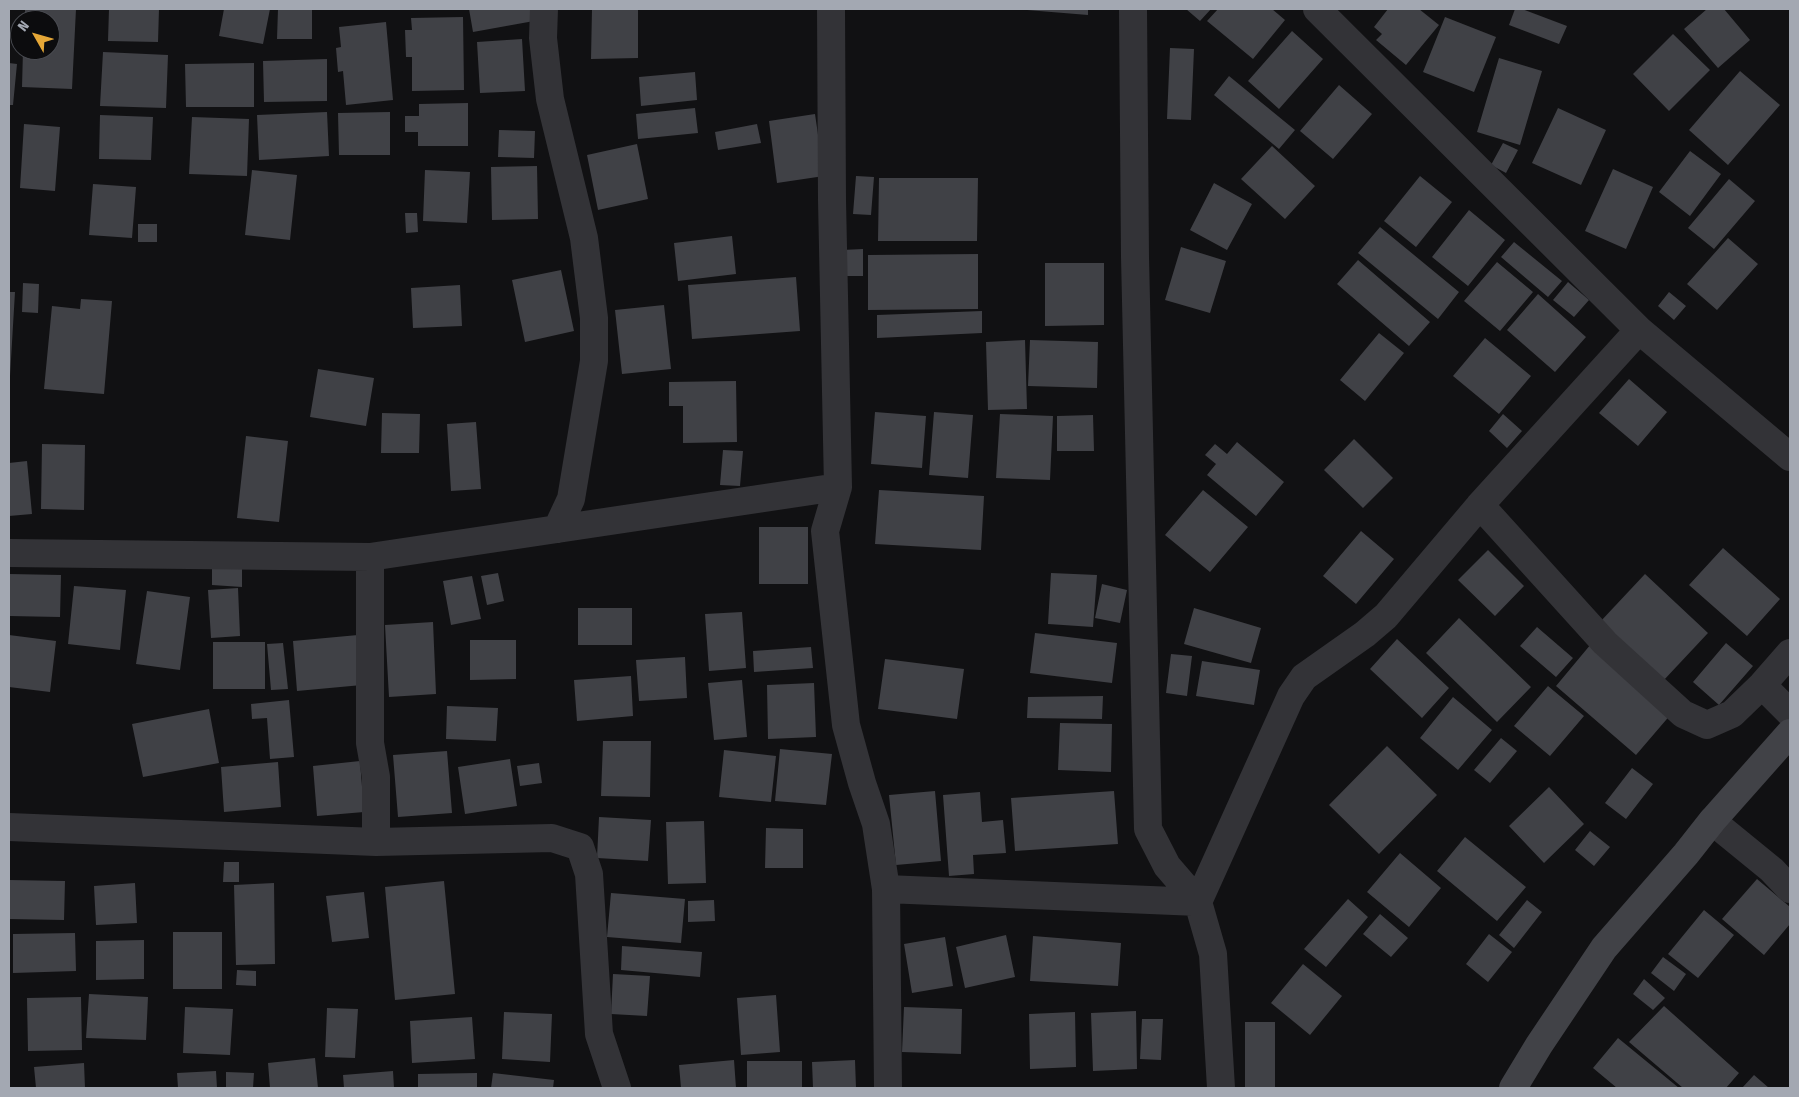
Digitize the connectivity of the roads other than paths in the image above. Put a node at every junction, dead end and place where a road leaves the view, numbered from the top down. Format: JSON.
{"nodes":[{"id":1,"x":544,"y":9,"type":"edge"},
{"id":2,"x":831,"y":9,"type":"edge"},
{"id":3,"x":1133,"y":9,"type":"edge"},
{"id":4,"x":1317,"y":9,"type":"edge"},
{"id":5,"x":1639,"y":330,"type":"junction"},
{"id":6,"x":1790,"y":457,"type":"edge"},
{"id":7,"x":838,"y":487,"type":"junction"},
{"id":8,"x":1480,"y":505,"type":"junction"},
{"id":9,"x":557,"y":529,"type":"junction"},
{"id":10,"x":9,"y":553,"type":"edge"},
{"id":11,"x":370,"y":557,"type":"junction"},
{"id":12,"x":1790,"y":653,"type":"edge"},
{"id":13,"x":1762,"y":685,"type":"junction"},
{"id":14,"x":1790,"y":714,"type":"edge"},
{"id":15,"x":1790,"y":733,"type":"edge"},
{"id":16,"x":1712,"y":821,"type":"junction"},
{"id":17,"x":9,"y":827,"type":"edge"},
{"id":18,"x":376,"y":842,"type":"junction"},
{"id":19,"x":886,"y":889,"type":"junction"},
{"id":20,"x":1790,"y":889,"type":"edge"},
{"id":21,"x":1198,"y":902,"type":"junction"},
{"id":22,"x":617,"y":1088,"type":"edge"},
{"id":23,"x":888,"y":1088,"type":"edge"},
{"id":24,"x":1222,"y":1088,"type":"edge"},
{"id":25,"x":1513,"y":1088,"type":"edge"}],
"edges":[{"from":1,"to":9,"type":"street"},
{"from":2,"to":7,"type":"street"},
{"from":3,"to":21,"type":"street"},
{"from":4,"to":5,"type":"street"},
{"from":5,"to":6,"type":"street"},
{"from":5,"to":8,"type":"street"},
{"from":7,"to":9,"type":"street"},
{"from":7,"to":19,"type":"street"},
{"from":8,"to":13,"type":"street"},
{"from":8,"to":21,"type":"street"},
{"from":9,"to":11,"type":"street"},
{"from":10,"to":11,"type":"street"},
{"from":11,"to":18,"type":"street"},
{"from":12,"to":13,"type":"street"},
{"from":13,"to":14,"type":"street"},
{"from":15,"to":16,"type":"main road"},
{"from":16,"to":20,"type":"street"},
{"from":16,"to":25,"type":"main road"},
{"from":17,"to":18,"type":"street"},
{"from":18,"to":22,"type":"street"},
{"from":19,"to":21,"type":"street"},
{"from":19,"to":23,"type":"street"},
{"from":21,"to":24,"type":"street"}]}
